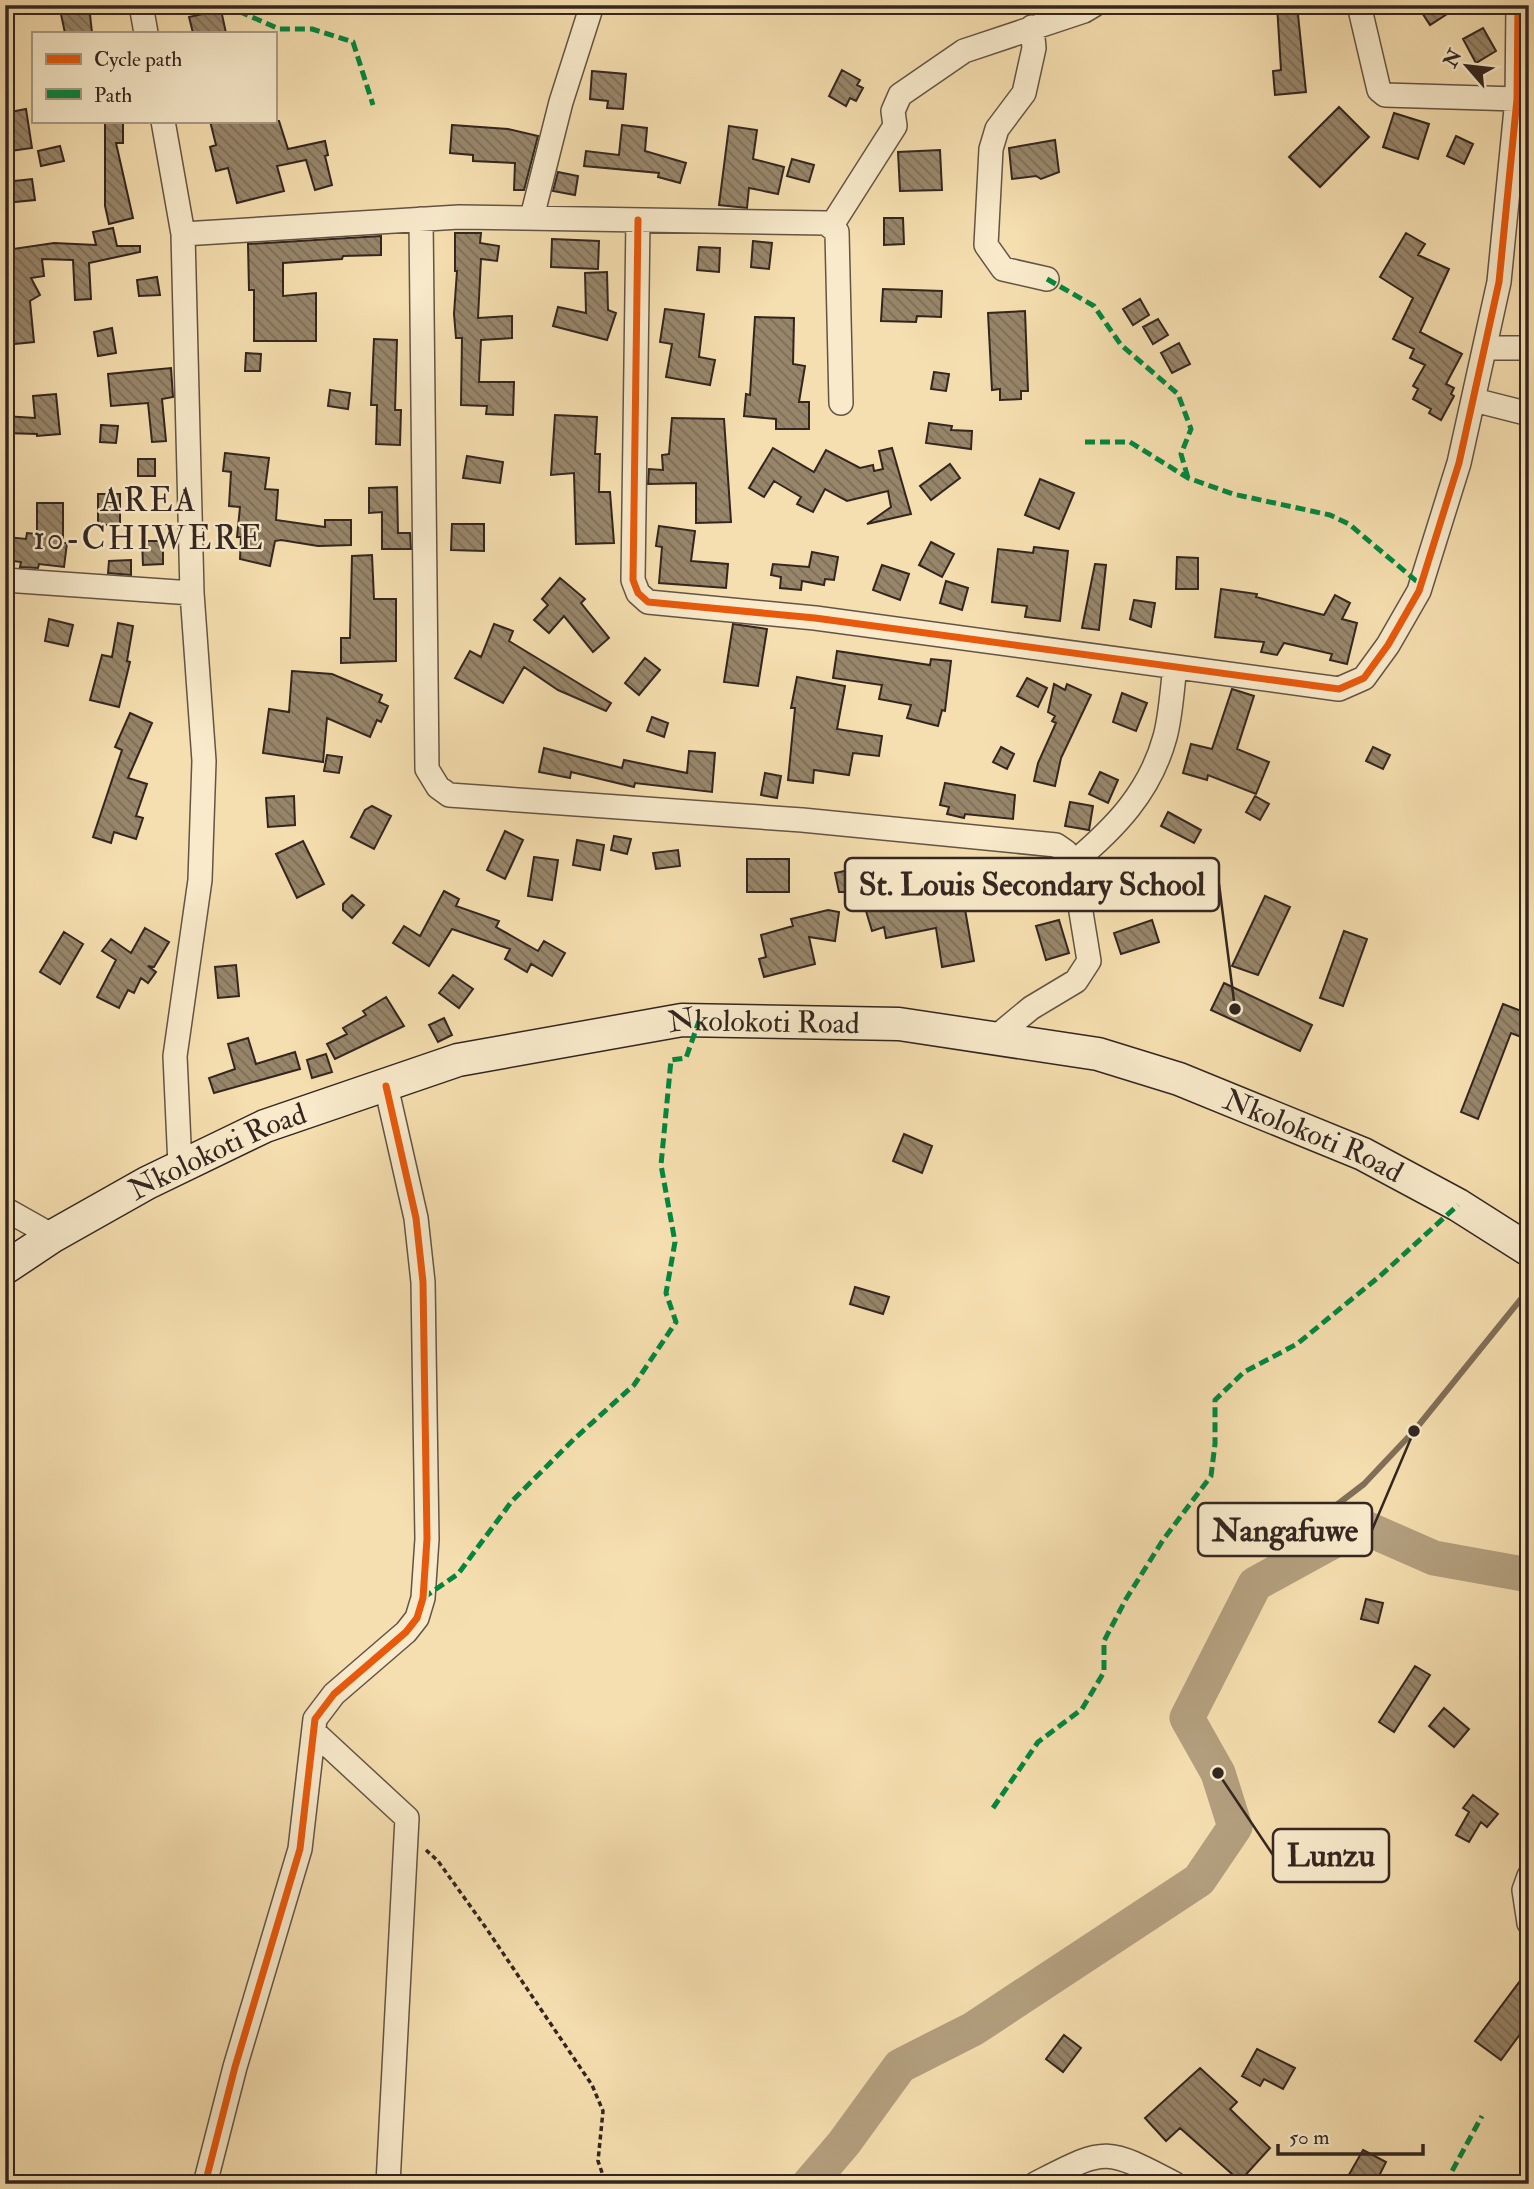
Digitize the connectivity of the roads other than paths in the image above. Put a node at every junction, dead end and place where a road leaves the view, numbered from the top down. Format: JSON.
{"nodes":[{"id":1,"x":141,"y":5,"type":"edge"},
{"id":2,"x":592,"y":5,"type":"edge"},
{"id":3,"x":1094,"y":5,"type":"edge"},
{"id":4,"x":1359,"y":5,"type":"edge"},
{"id":5,"x":1518,"y":5,"type":"edge"},
{"id":6,"x":1032,"y":27,"type":"junction"},
{"id":7,"x":146,"y":32,"type":"edge"},
{"id":8,"x":1517,"y":99,"type":"junction"},
{"id":9,"x":163,"y":122,"type":"edge"},
{"id":10,"x":532,"y":218,"type":"junction"},
{"id":11,"x":422,"y":219,"type":"junction"},
{"id":12,"x":638,"y":220,"type":"junction"},
{"id":13,"x":832,"y":225,"type":"junction"},
{"id":14,"x":183,"y":234,"type":"junction"},
{"id":15,"x":1048,"y":279,"type":"dead end"},
{"id":16,"x":1487,"y":348,"type":"junction"},
{"id":17,"x":1529,"y":348,"type":"edge"},
{"id":18,"x":1474,"y":400,"type":"junction"},
{"id":19,"x":841,"y":403,"type":"dead end"},
{"id":20,"x":1529,"y":414,"type":"edge"},
{"id":21,"x":5,"y":580,"type":"edge"},
{"id":22,"x":192,"y":593,"type":"junction"},
{"id":23,"x":1175,"y":667,"type":"junction"},
{"id":24,"x":1073,"y":863,"type":"junction"},
{"id":25,"x":996,"y":1037,"type":"junction"},
{"id":26,"x":386,"y":1086,"type":"junction"},
{"id":27,"x":180,"y":1166,"type":"junction"},
{"id":28,"x":5,"y":1209,"type":"edge"},
{"id":29,"x":53,"y":1236,"type":"junction"},
{"id":30,"x":1529,"y":1250,"type":"edge"},
{"id":31,"x":5,"y":1268,"type":"edge"},
{"id":32,"x":314,"y":1732,"type":"junction"},
{"id":33,"x":1529,"y":1876,"type":"edge"},
{"id":34,"x":1529,"y":1923,"type":"edge"},
{"id":35,"x":205,"y":2184,"type":"edge"},
{"id":36,"x":388,"y":2184,"type":"edge"},
{"id":37,"x":1035,"y":2184,"type":"edge"},
{"id":38,"x":1175,"y":2184,"type":"edge"}],
"edges":[{"from":1,"to":7,"type":"street"},
{"from":2,"to":10,"type":"street"},
{"from":3,"to":6,"type":"street"},
{"from":4,"to":8,"type":"street"},
{"from":5,"to":8,"type":"street"},
{"from":6,"to":13,"type":"street"},
{"from":6,"to":15,"type":"street"},
{"from":8,"to":16,"type":"street"},
{"from":9,"to":14,"type":"street"},
{"from":10,"to":11,"type":"street"},
{"from":10,"to":12,"type":"street"},
{"from":11,"to":14,"type":"street"},
{"from":11,"to":24,"type":"street"},
{"from":12,"to":13,"type":"street"},
{"from":12,"to":23,"type":"street"},
{"from":13,"to":19,"type":"street"},
{"from":14,"to":22,"type":"street"},
{"from":16,"to":17,"type":"street"},
{"from":16,"to":18,"type":"street"},
{"from":18,"to":20,"type":"street"},
{"from":18,"to":23,"type":"street"},
{"from":21,"to":22,"type":"street"},
{"from":22,"to":27,"type":"street"},
{"from":23,"to":24,"type":"street"},
{"from":24,"to":25,"type":"street"},
{"from":25,"to":26,"type":"main road","name":"Nkolokoti Road"},
{"from":25,"to":30,"type":"main road","name":"Nkolokoti Road"},
{"from":26,"to":27,"type":"main road","name":"Nkolokoti Road"},
{"from":26,"to":32,"type":"street"},
{"from":27,"to":29,"type":"main road","name":"Nkolokoti Road"},
{"from":28,"to":29,"type":"street"},
{"from":29,"to":31,"type":"main road","name":"Nkolokoti Road"},
{"from":32,"to":35,"type":"street"},
{"from":32,"to":36,"type":"street"},
{"from":33,"to":34,"type":"street"},
{"from":37,"to":38,"type":"street"}]}
